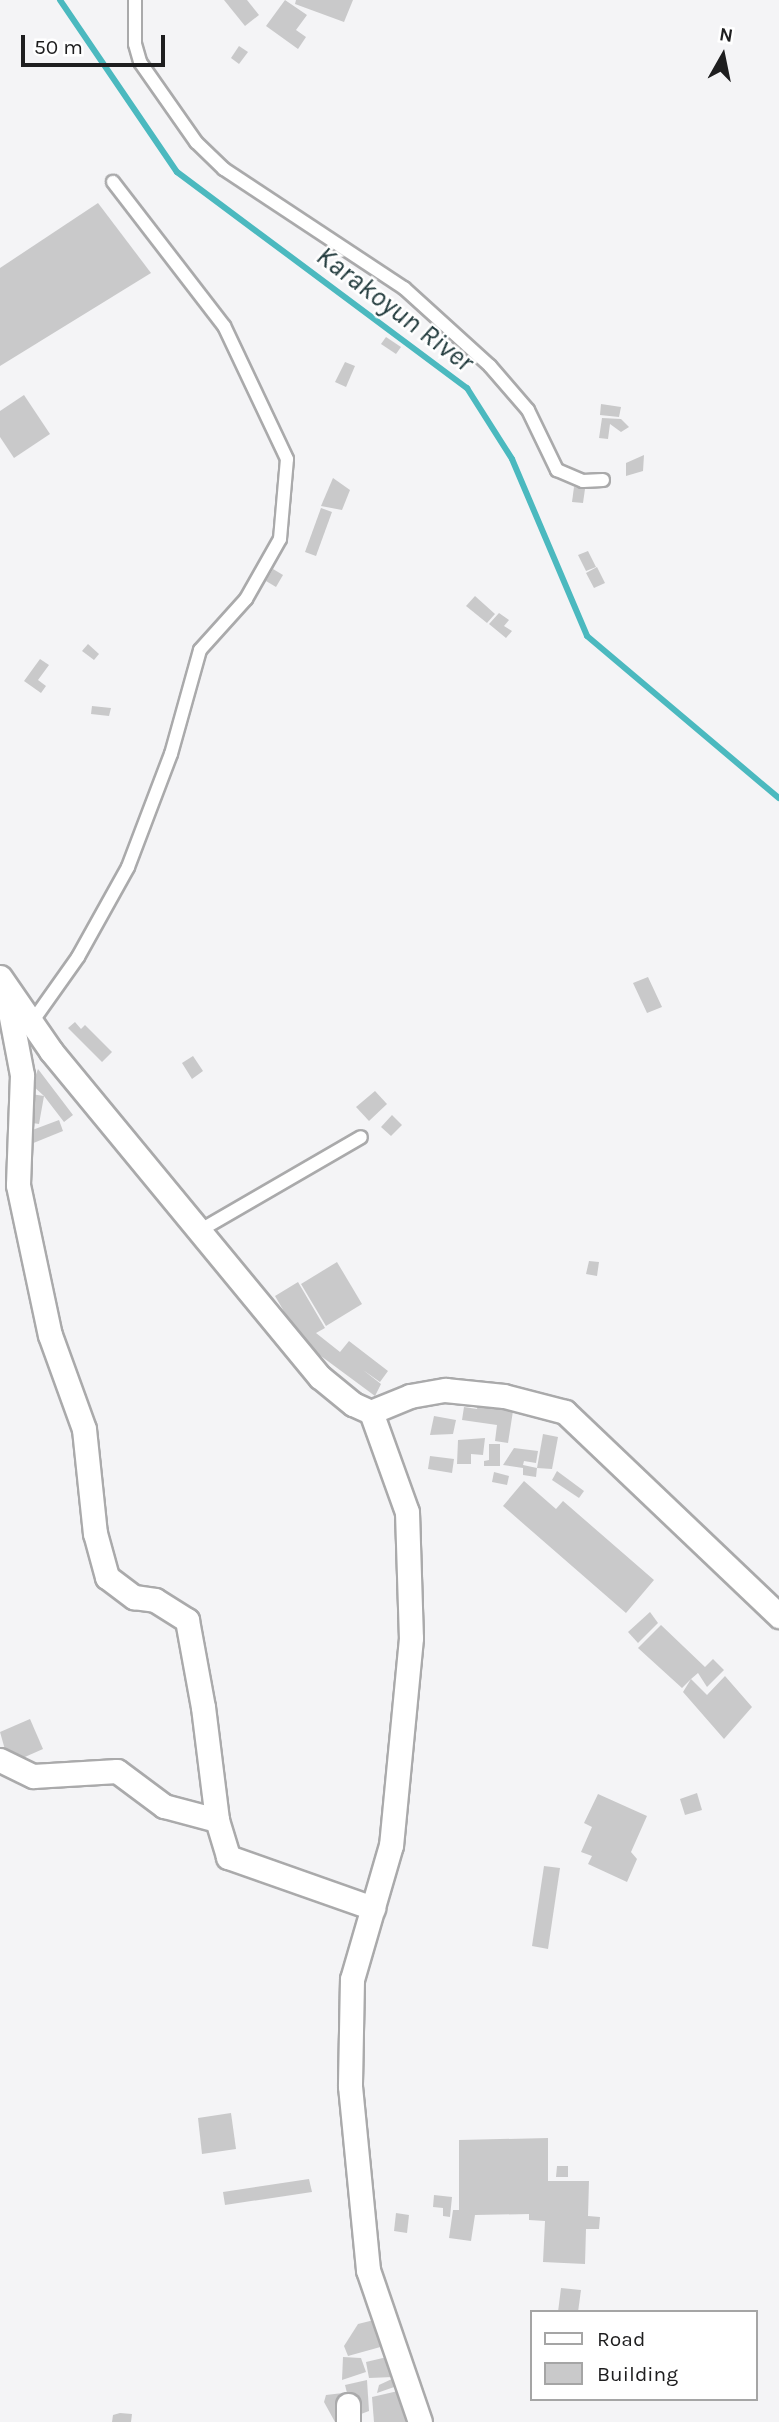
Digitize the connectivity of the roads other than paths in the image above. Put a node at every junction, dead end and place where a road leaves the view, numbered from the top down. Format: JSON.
{"nodes":[{"id":1,"x":135,"y":0,"type":"edge"},
{"id":2,"x":113,"y":182,"type":"dead end"},
{"id":3,"x":603,"y":480,"type":"dead end"},
{"id":4,"x":2,"y":979,"type":"edge"},
{"id":5,"x":32,"y":1022,"type":"junction"},
{"id":6,"x":360,"y":1137,"type":"dead end"},
{"id":7,"x":199,"y":1231,"type":"junction"},
{"id":8,"x":371,"y":1412,"type":"junction"},
{"id":9,"x":779,"y":1616,"type":"edge"},
{"id":10,"x":0,"y":1760,"type":"edge"},
{"id":11,"x":217,"y":1820,"type":"junction"},
{"id":12,"x":373,"y":1908,"type":"junction"},
{"id":13,"x":420,"y":2422,"type":"edge"}],
"edges":[{"from":1,"to":3,"type":"lane"},
{"from":2,"to":5,"type":"lane"},
{"from":4,"to":5,"type":"street"},
{"from":4,"to":11,"type":"street"},
{"from":5,"to":7,"type":"street"},
{"from":6,"to":7,"type":"lane"},
{"from":7,"to":8,"type":"street"},
{"from":8,"to":9,"type":"street"},
{"from":8,"to":12,"type":"street"},
{"from":10,"to":11,"type":"street"},
{"from":11,"to":12,"type":"street"},
{"from":12,"to":13,"type":"street"}]}
